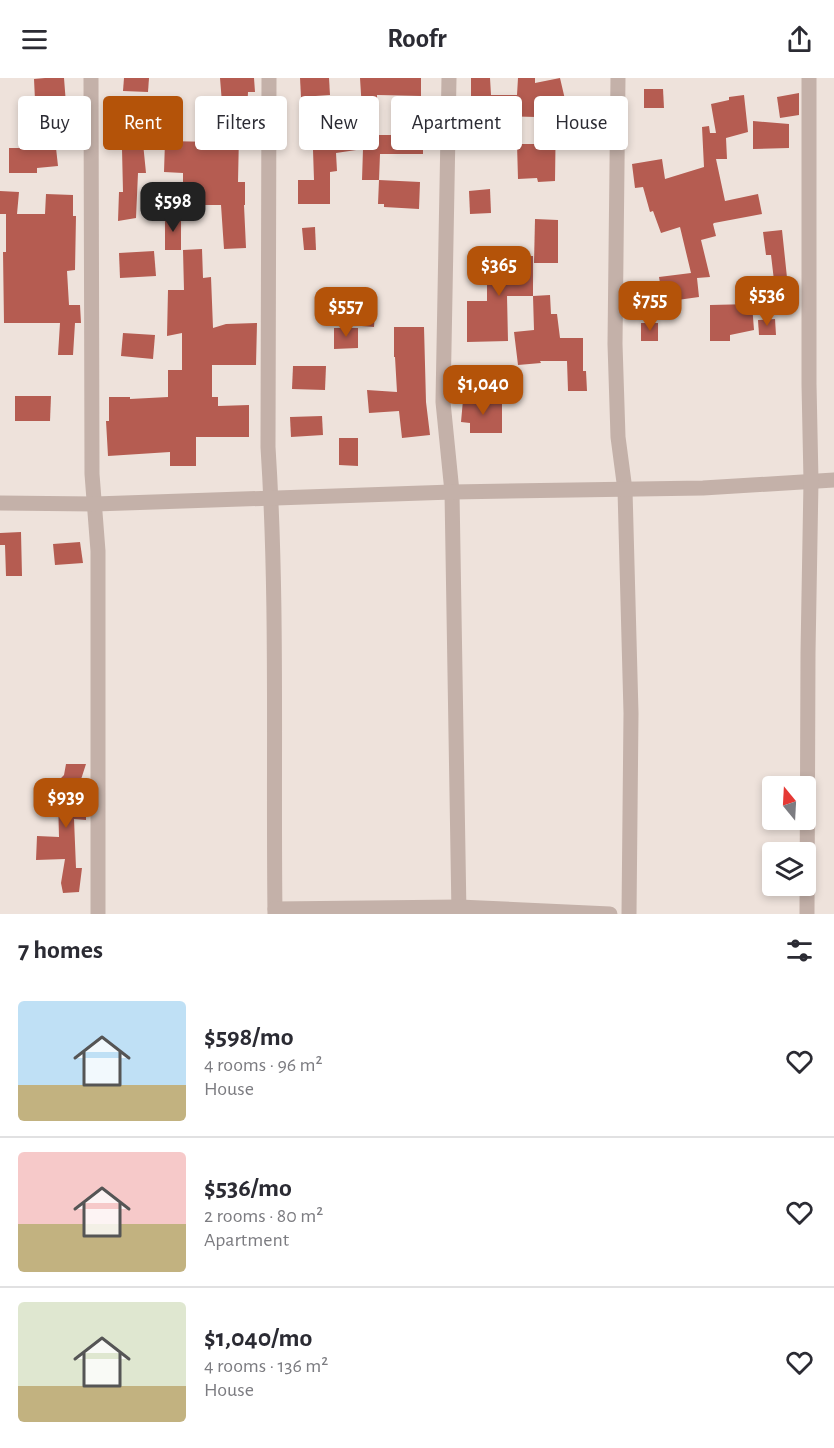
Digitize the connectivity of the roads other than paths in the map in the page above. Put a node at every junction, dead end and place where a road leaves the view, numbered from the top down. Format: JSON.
{"nodes":[{"id":1,"x":91,"y":78,"type":"edge"},
{"id":2,"x":269,"y":78,"type":"edge"},
{"id":3,"x":449,"y":78,"type":"edge"},
{"id":4,"x":618,"y":78,"type":"edge"},
{"id":5,"x":808,"y":78,"type":"edge"},
{"id":6,"x":834,"y":480,"type":"edge"},
{"id":7,"x":811,"y":481,"type":"junction"},
{"id":8,"x":625,"y":490,"type":"junction"},
{"id":9,"x":452,"y":492,"type":"junction"},
{"id":10,"x":271,"y":499,"type":"junction"},
{"id":11,"x":0,"y":503,"type":"edge"},
{"id":12,"x":94,"y":504,"type":"junction"},
{"id":13,"x":459,"y":910,"type":"edge"},
{"id":14,"x":275,"y":912,"type":"edge"},
{"id":15,"x":98,"y":914,"type":"edge"},
{"id":16,"x":610,"y":914,"type":"edge"},
{"id":17,"x":629,"y":914,"type":"edge"},
{"id":18,"x":807,"y":914,"type":"edge"}],
"edges":[{"from":1,"to":12,"type":"street"},
{"from":2,"to":10,"type":"street"},
{"from":3,"to":9,"type":"street"},
{"from":4,"to":8,"type":"street"},
{"from":5,"to":7,"type":"street"},
{"from":6,"to":7,"type":"street"},
{"from":7,"to":8,"type":"street"},
{"from":7,"to":18,"type":"street"},
{"from":8,"to":9,"type":"street"},
{"from":8,"to":17,"type":"street"},
{"from":9,"to":10,"type":"street"},
{"from":9,"to":13,"type":"street"},
{"from":10,"to":12,"type":"street"},
{"from":10,"to":14,"type":"street"},
{"from":11,"to":12,"type":"street"},
{"from":12,"to":15,"type":"street"},
{"from":13,"to":14,"type":"street"},
{"from":13,"to":16,"type":"street"}]}
